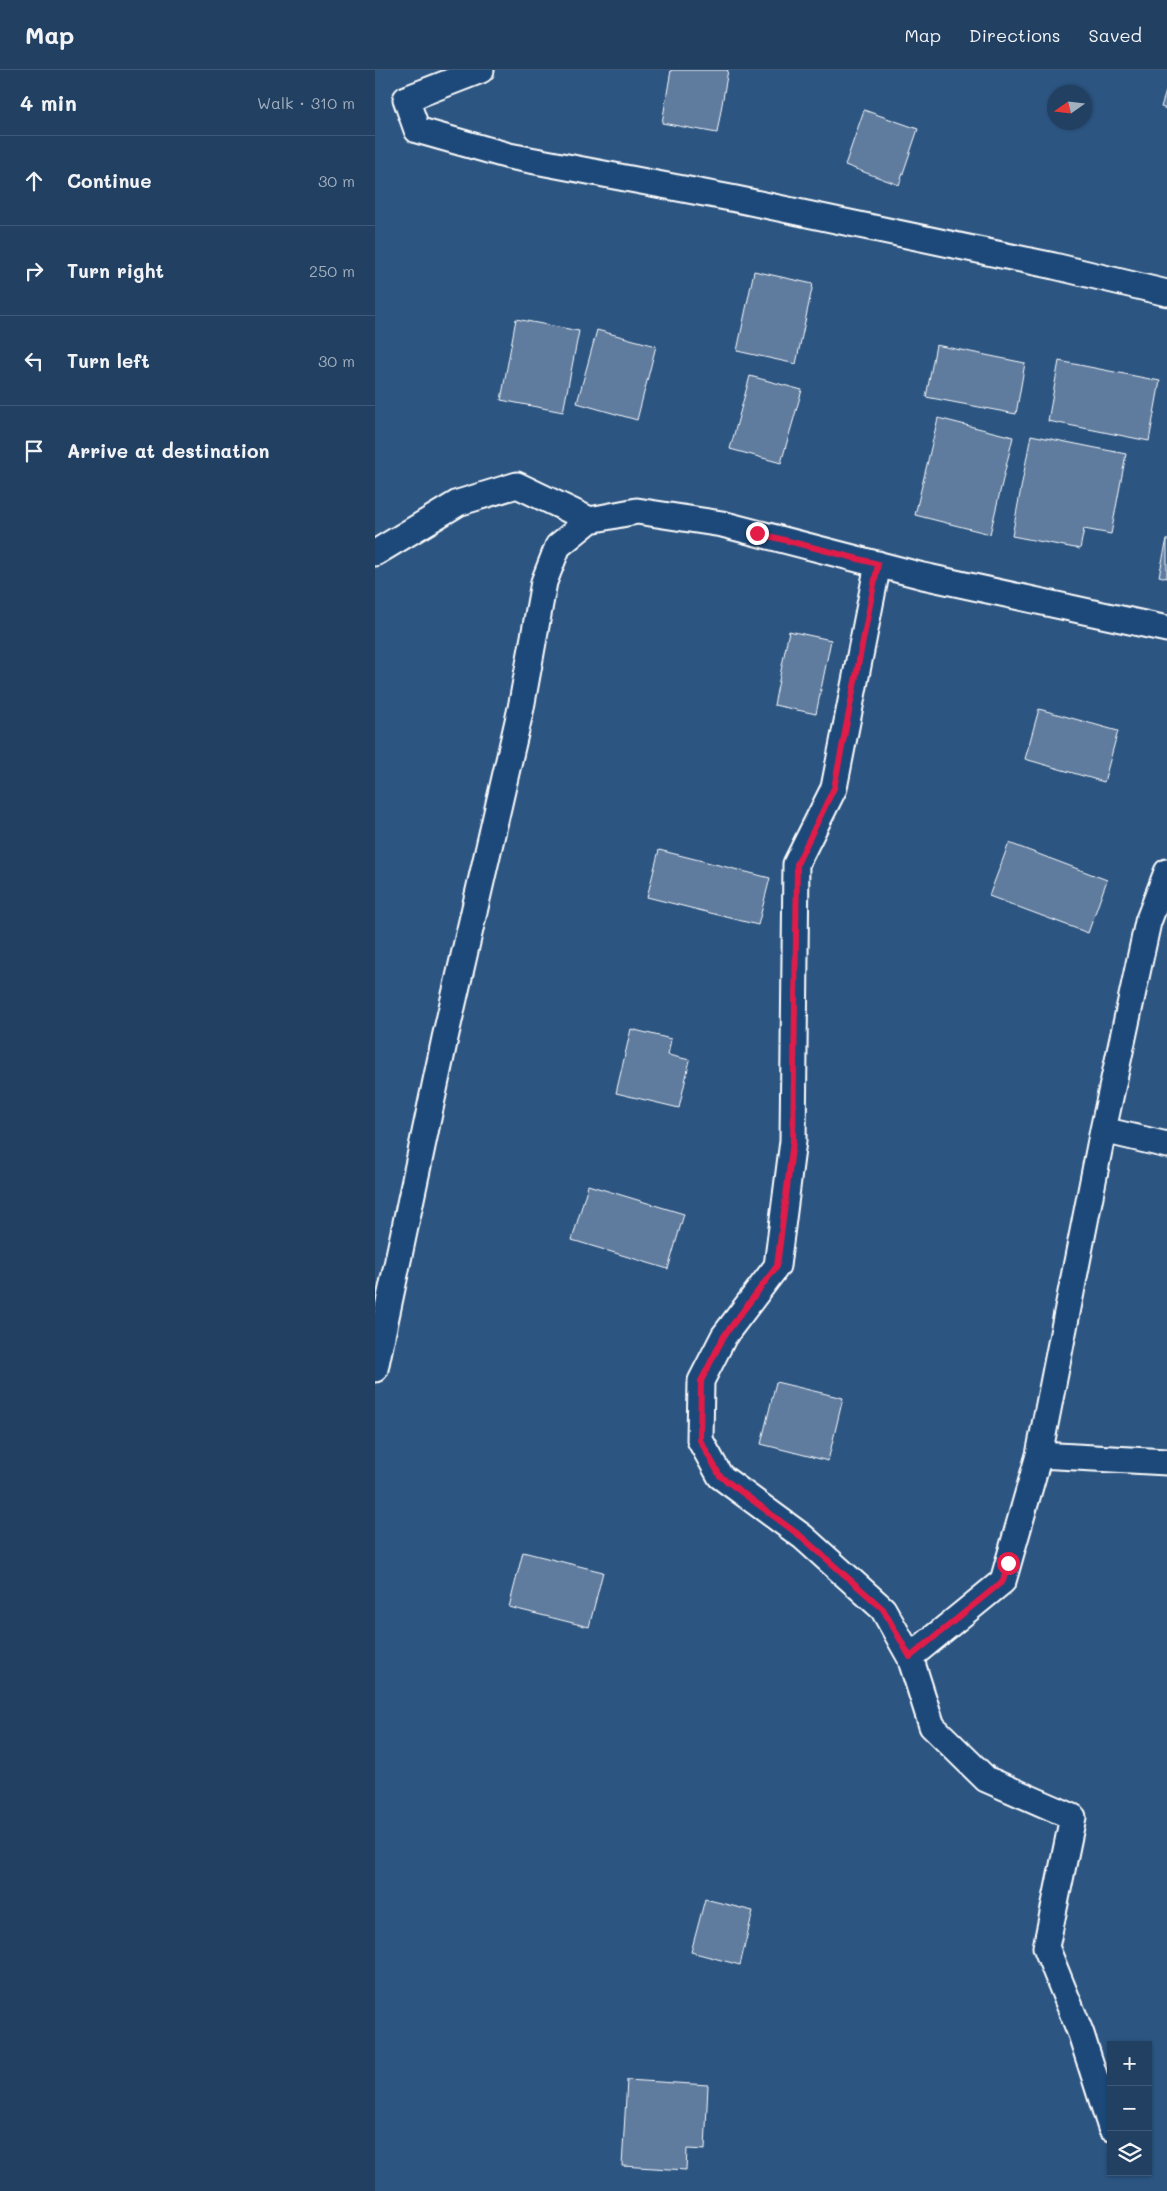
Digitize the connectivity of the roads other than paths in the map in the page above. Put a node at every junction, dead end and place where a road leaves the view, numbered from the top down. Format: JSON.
{"nodes":[{"id":1,"x":481,"y":70,"type":"edge"},
{"id":2,"x":1167,"y":293,"type":"edge"},
{"id":3,"x":590,"y":520,"type":"junction"},
{"id":4,"x":375,"y":553,"type":"edge"},
{"id":5,"x":878,"y":564,"type":"junction"},
{"id":6,"x":1167,"y":629,"type":"edge"},
{"id":7,"x":1167,"y":872,"type":"edge"},
{"id":8,"x":1103,"y":1130,"type":"junction"},
{"id":9,"x":1167,"y":1145,"type":"edge"},
{"id":10,"x":375,"y":1369,"type":"edge"},
{"id":11,"x":1039,"y":1455,"type":"junction"},
{"id":12,"x":1167,"y":1462,"type":"edge"},
{"id":13,"x":910,"y":1657,"type":"junction"},
{"id":14,"x":1107,"y":2115,"type":"edge"}],
"edges":[{"from":1,"to":2,"type":"street"},
{"from":3,"to":4,"type":"street"},
{"from":3,"to":5,"type":"street"},
{"from":3,"to":10,"type":"street"},
{"from":5,"to":6,"type":"street"},
{"from":5,"to":13,"type":"street"},
{"from":7,"to":8,"type":"street"},
{"from":8,"to":9,"type":"street"},
{"from":8,"to":11,"type":"street"},
{"from":11,"to":12,"type":"street"},
{"from":11,"to":13,"type":"street"},
{"from":13,"to":14,"type":"street"}]}
